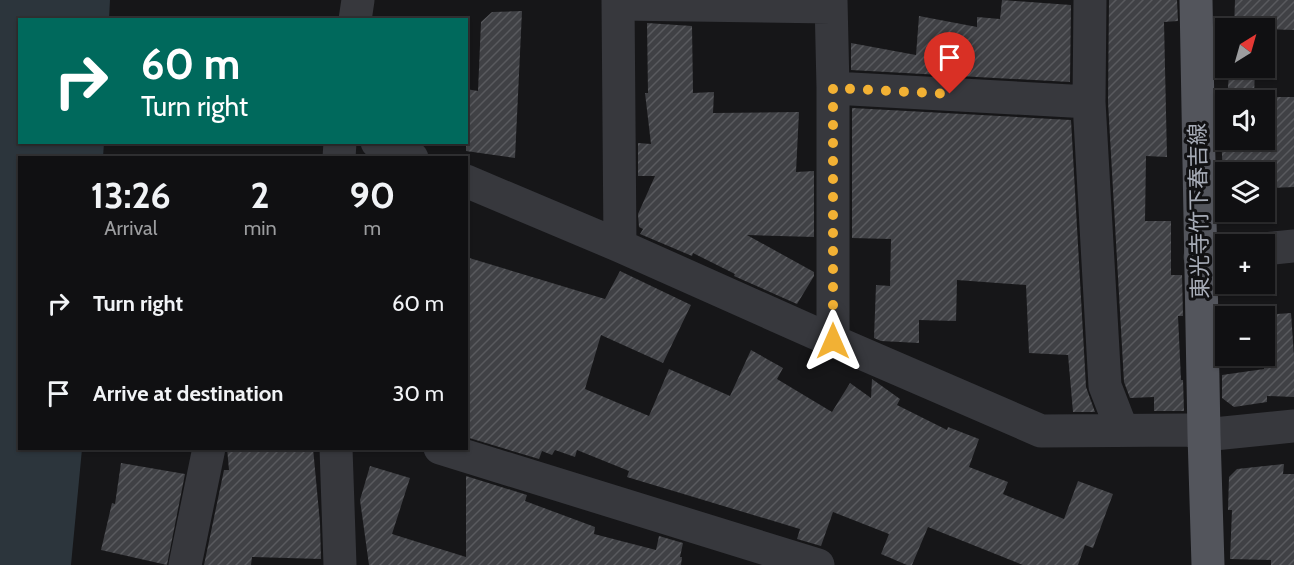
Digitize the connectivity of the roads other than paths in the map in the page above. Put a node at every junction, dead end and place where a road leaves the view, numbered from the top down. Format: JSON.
{"nodes":[{"id":1,"x":358,"y":0,"type":"edge"},
{"id":2,"x":1090,"y":0,"type":"edge"},
{"id":3,"x":1196,"y":0,"type":"edge"},
{"id":4,"x":618,"y":2,"type":"edge"},
{"id":5,"x":831,"y":3,"type":"edge"},
{"id":6,"x":355,"y":18,"type":"edge"},
{"id":7,"x":833,"y":88,"type":"junction"},
{"id":8,"x":1089,"y":102,"type":"junction"},
{"id":9,"x":381,"y":144,"type":"edge"},
{"id":10,"x":408,"y":156,"type":"edge"},
{"id":11,"x":468,"y":182,"type":"edge"},
{"id":12,"x":620,"y":246,"type":"junction"},
{"id":13,"x":1294,"y":246,"type":"edge"},
{"id":14,"x":1275,"y":248,"type":"edge"},
{"id":15,"x":1213,"y":256,"type":"edge"},
{"id":16,"x":833,"y":341,"type":"junction"},
{"id":17,"x":1294,"y":426,"type":"edge"},
{"id":18,"x":1122,"y":430,"type":"junction"},
{"id":19,"x":1204,"y":435,"type":"junction"},
{"id":20,"x":209,"y":450,"type":"edge"},
{"id":21,"x":336,"y":450,"type":"edge"},
{"id":22,"x":446,"y":450,"type":"edge"},
{"id":23,"x":185,"y":565,"type":"edge"},
{"id":24,"x":340,"y":565,"type":"edge"},
{"id":25,"x":818,"y":565,"type":"edge"},
{"id":26,"x":1208,"y":565,"type":"edge"}],
"edges":[{"from":1,"to":6,"type":"street"},
{"from":2,"to":8,"type":"street"},
{"from":3,"to":15,"type":"main road","name":"東光寺竹下春吉線"},
{"from":4,"to":5,"type":"street"},
{"from":4,"to":12,"type":"street"},
{"from":5,"to":7,"type":"street"},
{"from":7,"to":8,"type":"street"},
{"from":7,"to":16,"type":"street"},
{"from":8,"to":18,"type":"street"},
{"from":9,"to":10,"type":"street"},
{"from":11,"to":12,"type":"street"},
{"from":12,"to":16,"type":"street"},
{"from":13,"to":14,"type":"street"},
{"from":15,"to":19,"type":"main road","name":"東光寺竹下春吉線"},
{"from":16,"to":18,"type":"street"},
{"from":17,"to":19,"type":"street"},
{"from":18,"to":19,"type":"street"},
{"from":19,"to":26,"type":"main road","name":"東光寺竹下春吉線"},
{"from":20,"to":23,"type":"street"},
{"from":21,"to":24,"type":"street"},
{"from":22,"to":25,"type":"street"}]}
